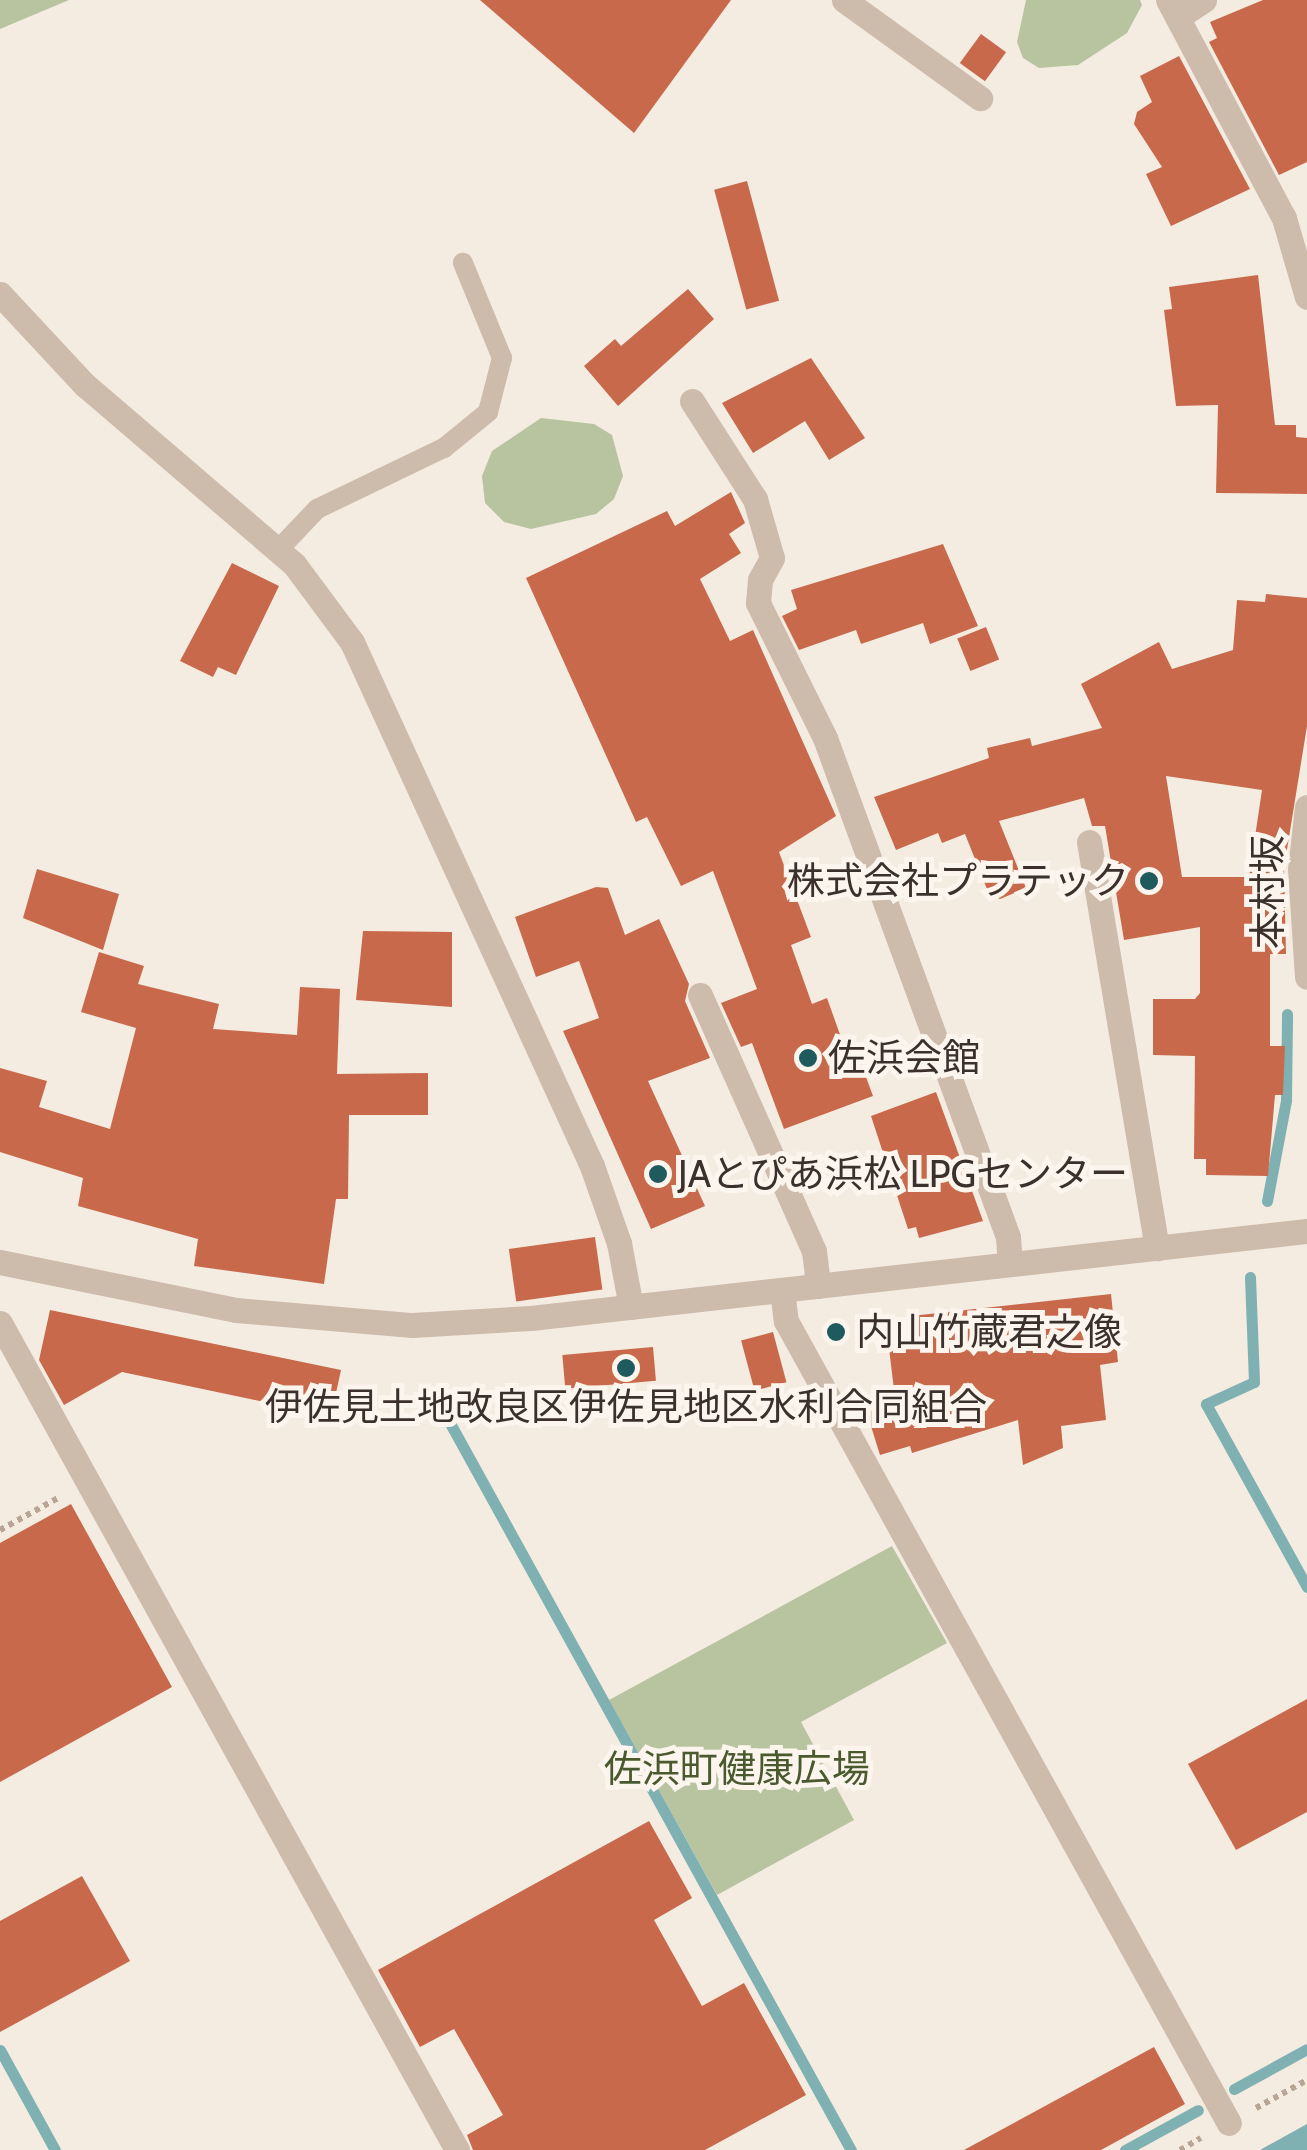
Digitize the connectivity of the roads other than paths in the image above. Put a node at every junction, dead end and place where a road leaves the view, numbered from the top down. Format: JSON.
{"nodes":[{"id":1,"x":844,"y":0,"type":"edge"},
{"id":2,"x":1204,"y":0,"type":"edge"},
{"id":3,"x":1174,"y":8,"type":"edge"},
{"id":4,"x":980,"y":98,"type":"dead end"},
{"id":5,"x":463,"y":263,"type":"dead end"},
{"id":6,"x":0,"y":294,"type":"edge"},
{"id":7,"x":1307,"y":297,"type":"edge"},
{"id":8,"x":692,"y":400,"type":"dead end"},
{"id":9,"x":279,"y":549,"type":"junction"},
{"id":10,"x":1307,"y":806,"type":"edge"},
{"id":11,"x":1089,"y":842,"type":"dead end"},
{"id":12,"x":1307,"y":977,"type":"edge"},
{"id":13,"x":700,"y":995,"type":"dead end"},
{"id":14,"x":1307,"y":1232,"type":"edge"},
{"id":15,"x":1157,"y":1248,"type":"junction"},
{"id":16,"x":0,"y":1262,"type":"edge"},
{"id":17,"x":1010,"y":1264,"type":"junction"},
{"id":18,"x":818,"y":1286,"type":"junction"},
{"id":19,"x":782,"y":1290,"type":"junction"},
{"id":20,"x":632,"y":1307,"type":"junction"},
{"id":21,"x":0,"y":1323,"type":"edge"},
{"id":22,"x":1229,"y":2123,"type":"dead end"},
{"id":23,"x":457,"y":2150,"type":"edge"}],
"edges":[{"from":1,"to":4,"type":"street"},
{"from":2,"to":3,"type":"street"},
{"from":3,"to":7,"type":"street"},
{"from":5,"to":9,"type":"lane"},
{"from":6,"to":9,"type":"street"},
{"from":8,"to":17,"type":"street"},
{"from":9,"to":20,"type":"street"},
{"from":10,"to":12,"type":"street","name":"本村坂"},
{"from":11,"to":15,"type":"street"},
{"from":13,"to":18,"type":"street"},
{"from":14,"to":15,"type":"street"},
{"from":15,"to":17,"type":"street"},
{"from":16,"to":20,"type":"street"},
{"from":17,"to":18,"type":"street"},
{"from":18,"to":19,"type":"street"},
{"from":19,"to":20,"type":"street"},
{"from":19,"to":22,"type":"street"},
{"from":21,"to":23,"type":"street"}]}
